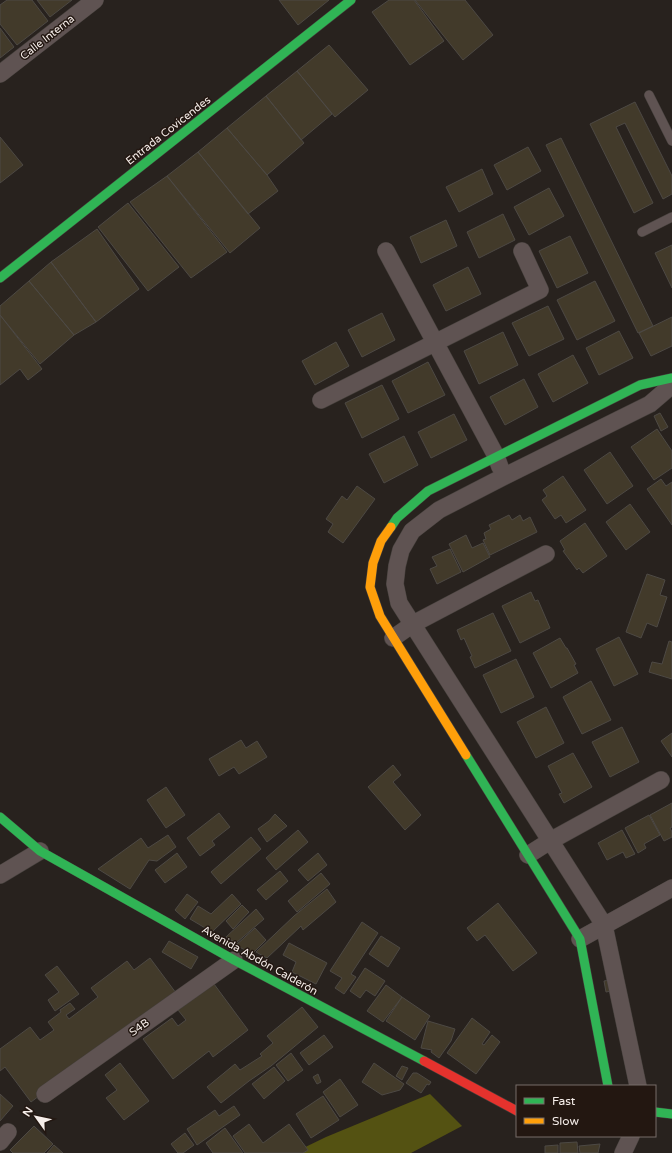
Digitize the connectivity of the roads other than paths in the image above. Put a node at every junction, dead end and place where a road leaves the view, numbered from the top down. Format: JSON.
{"nodes":[{"id":1,"x":95,"y":0,"type":"edge"},
{"id":2,"x":351,"y":0,"type":"edge"},
{"id":3,"x":0,"y":74,"type":"edge"},
{"id":4,"x":649,"y":95,"type":"dead end"},
{"id":5,"x":672,"y":141,"type":"edge"},
{"id":6,"x":672,"y":218,"type":"edge"},
{"id":7,"x":642,"y":232,"type":"dead end"},
{"id":8,"x":386,"y":251,"type":"dead end"},
{"id":9,"x":522,"y":251,"type":"dead end"},
{"id":10,"x":0,"y":278,"type":"edge"},
{"id":11,"x":434,"y":342,"type":"junction"},
{"id":12,"x":672,"y":378,"type":"edge"},
{"id":13,"x":672,"y":385,"type":"edge"},
{"id":14,"x":321,"y":400,"type":"dead end"},
{"id":15,"x":549,"y":430,"type":"junction"},
{"id":16,"x":557,"y":450,"type":"junction"},
{"id":17,"x":496,"y":456,"type":"junction"},
{"id":18,"x":504,"y":477,"type":"junction"},
{"id":19,"x":546,"y":554,"type":"dead end"},
{"id":20,"x":413,"y":624,"type":"junction"},
{"id":21,"x":393,"y":638,"type":"junction"},
{"id":22,"x":478,"y":727,"type":"junction"},
{"id":23,"x":458,"y":742,"type":"junction"},
{"id":24,"x":661,"y":780,"type":"dead end"},
{"id":25,"x":0,"y":817,"type":"edge"},
{"id":26,"x":550,"y":841,"type":"junction"},
{"id":27,"x":40,"y":850,"type":"junction"},
{"id":28,"x":528,"y":855,"type":"junction"},
{"id":29,"x":0,"y":875,"type":"edge"},
{"id":30,"x":672,"y":888,"type":"edge"},
{"id":31,"x":604,"y":925,"type":"junction"},
{"id":32,"x":580,"y":939,"type":"junction"},
{"id":33,"x":234,"y":960,"type":"junction"},
{"id":34,"x":608,"y":1085,"type":"edge"},
{"id":35,"x":638,"y":1085,"type":"edge"},
{"id":36,"x":45,"y":1094,"type":"dead end"},
{"id":37,"x":516,"y":1110,"type":"edge"},
{"id":38,"x":656,"y":1112,"type":"edge"},
{"id":39,"x":672,"y":1114,"type":"edge"},
{"id":40,"x":631,"y":1137,"type":"edge"},
{"id":41,"x":623,"y":1153,"type":"edge"}],
"edges":[{"from":1,"to":3,"type":"street","name":"Calle Interna"},
{"from":2,"to":10,"type":"street","name":"Entrada Covicendes"},
{"from":4,"to":5,"type":"lane"},
{"from":6,"to":7,"type":"lane"},
{"from":8,"to":11,"type":"street"},
{"from":9,"to":11,"type":"street"},
{"from":11,"to":14,"type":"street"},
{"from":11,"to":17,"type":"street"},
{"from":12,"to":15,"type":"street"},
{"from":13,"to":16,"type":"street"},
{"from":15,"to":16,"type":"street"},
{"from":15,"to":17,"type":"street"},
{"from":16,"to":18,"type":"street"},
{"from":17,"to":18,"type":"street"},
{"from":17,"to":21,"type":"street"},
{"from":18,"to":20,"type":"street"},
{"from":19,"to":20,"type":"street"},
{"from":20,"to":21,"type":"street"},
{"from":20,"to":22,"type":"street"},
{"from":21,"to":23,"type":"street"},
{"from":22,"to":23,"type":"street"},
{"from":22,"to":26,"type":"street"},
{"from":23,"to":28,"type":"street"},
{"from":24,"to":26,"type":"street"},
{"from":25,"to":27,"type":"street","name":"Avenida Abdón Calderón"},
{"from":26,"to":28,"type":"street"},
{"from":26,"to":31,"type":"street"},
{"from":27,"to":29,"type":"street"},
{"from":27,"to":33,"type":"street","name":"Avenida Abdón Calderón"},
{"from":28,"to":32,"type":"street"},
{"from":30,"to":31,"type":"street"},
{"from":31,"to":32,"type":"street"},
{"from":31,"to":35,"type":"street"},
{"from":32,"to":34,"type":"street"},
{"from":33,"to":36,"type":"street","name":"S4B"},
{"from":33,"to":37,"type":"street","name":"Avenida Abdón Calderón"},
{"from":38,"to":39,"type":"street"},
{"from":40,"to":41,"type":"street"}]}
